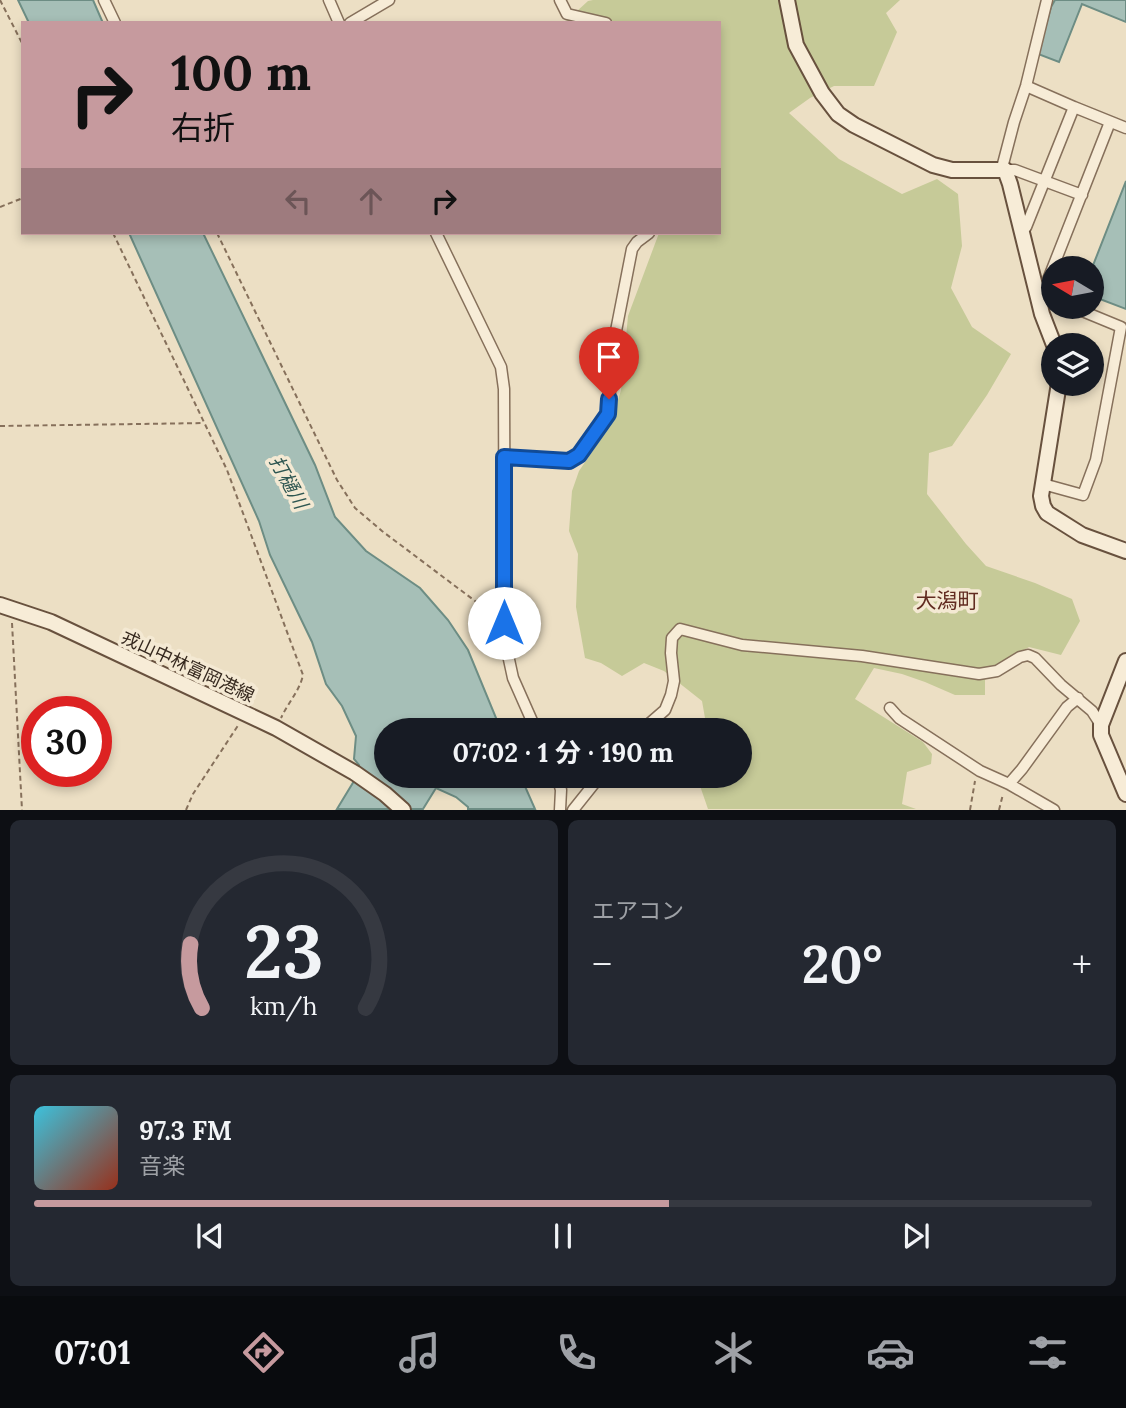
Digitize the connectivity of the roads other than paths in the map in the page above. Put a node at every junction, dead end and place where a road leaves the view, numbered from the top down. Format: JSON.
{"nodes":[{"id":1,"x":104,"y":0,"type":"edge"},
{"id":2,"x":329,"y":0,"type":"edge"},
{"id":3,"x":389,"y":0,"type":"edge"},
{"id":4,"x":560,"y":0,"type":"edge"},
{"id":5,"x":787,"y":0,"type":"edge"},
{"id":6,"x":1047,"y":0,"type":"edge"},
{"id":7,"x":114,"y":21,"type":"edge"},
{"id":8,"x":338,"y":21,"type":"edge"},
{"id":9,"x":353,"y":21,"type":"edge"},
{"id":10,"x":597,"y":21,"type":"edge"},
{"id":11,"x":1026,"y":86,"type":"junction"},
{"id":12,"x":1074,"y":107,"type":"junction"},
{"id":13,"x":1110,"y":122,"type":"junction"},
{"id":14,"x":1126,"y":128,"type":"edge"},
{"id":15,"x":1005,"y":170,"type":"junction"},
{"id":16,"x":1045,"y":182,"type":"junction"},
{"id":17,"x":1082,"y":195,"type":"junction"},
{"id":18,"x":1021,"y":231,"type":"junction"},
{"id":19,"x":437,"y":235,"type":"edge"},
{"id":20,"x":646,"y":235,"type":"edge"},
{"id":21,"x":1040,"y":296,"type":"junction"},
{"id":22,"x":1102,"y":319,"type":"edge"},
{"id":23,"x":1050,"y":333,"type":"edge"},
{"id":24,"x":1057,"y":396,"type":"edge"},
{"id":25,"x":504,"y":457,"type":"junction"},
{"id":26,"x":1043,"y":484,"type":"junction"},
{"id":27,"x":1126,"y":551,"type":"edge"},
{"id":28,"x":6,"y":606,"type":"edge"},
{"id":29,"x":1126,"y":661,"type":"edge"},
{"id":30,"x":1078,"y":698,"type":"junction"},
{"id":31,"x":890,"y":708,"type":"dead end"},
{"id":32,"x":531,"y":718,"type":"edge"},
{"id":33,"x":656,"y":718,"type":"edge"},
{"id":34,"x":1101,"y":725,"type":"junction"},
{"id":35,"x":1009,"y":784,"type":"junction"},
{"id":36,"x":560,"y":788,"type":"edge"},
{"id":37,"x":591,"y":788,"type":"edge"},
{"id":38,"x":1126,"y":794,"type":"edge"},
{"id":39,"x":403,"y":810,"type":"edge"},
{"id":40,"x":560,"y":810,"type":"edge"},
{"id":41,"x":573,"y":810,"type":"edge"},
{"id":42,"x":1054,"y":810,"type":"edge"}],
"edges":[{"from":1,"to":7,"type":"street"},
{"from":2,"to":8,"type":"street"},
{"from":3,"to":9,"type":"street"},
{"from":4,"to":10,"type":"street"},
{"from":5,"to":15,"type":"main road"},
{"from":6,"to":11,"type":"street"},
{"from":11,"to":12,"type":"street"},
{"from":11,"to":15,"type":"street"},
{"from":12,"to":13,"type":"street"},
{"from":12,"to":16,"type":"street"},
{"from":13,"to":14,"type":"street"},
{"from":13,"to":17,"type":"street"},
{"from":15,"to":16,"type":"street"},
{"from":15,"to":18,"type":"main road"},
{"from":16,"to":17,"type":"street"},
{"from":16,"to":18,"type":"street"},
{"from":17,"to":21,"type":"street"},
{"from":18,"to":21,"type":"main road"},
{"from":19,"to":25,"type":"street"},
{"from":20,"to":25,"type":"street"},
{"from":21,"to":23,"type":"main road"},
{"from":22,"to":26,"type":"street"},
{"from":24,"to":26,"type":"main road"},
{"from":25,"to":32,"type":"street"},
{"from":26,"to":27,"type":"main road"},
{"from":28,"to":39,"type":"main road","name":"戎山中林富岡港線"},
{"from":29,"to":34,"type":"main road"},
{"from":30,"to":33,"type":"street"},
{"from":30,"to":34,"type":"street"},
{"from":30,"to":35,"type":"street"},
{"from":31,"to":35,"type":"street"},
{"from":34,"to":38,"type":"main road"},
{"from":35,"to":42,"type":"street"},
{"from":36,"to":40,"type":"street"},
{"from":37,"to":41,"type":"street"}]}
